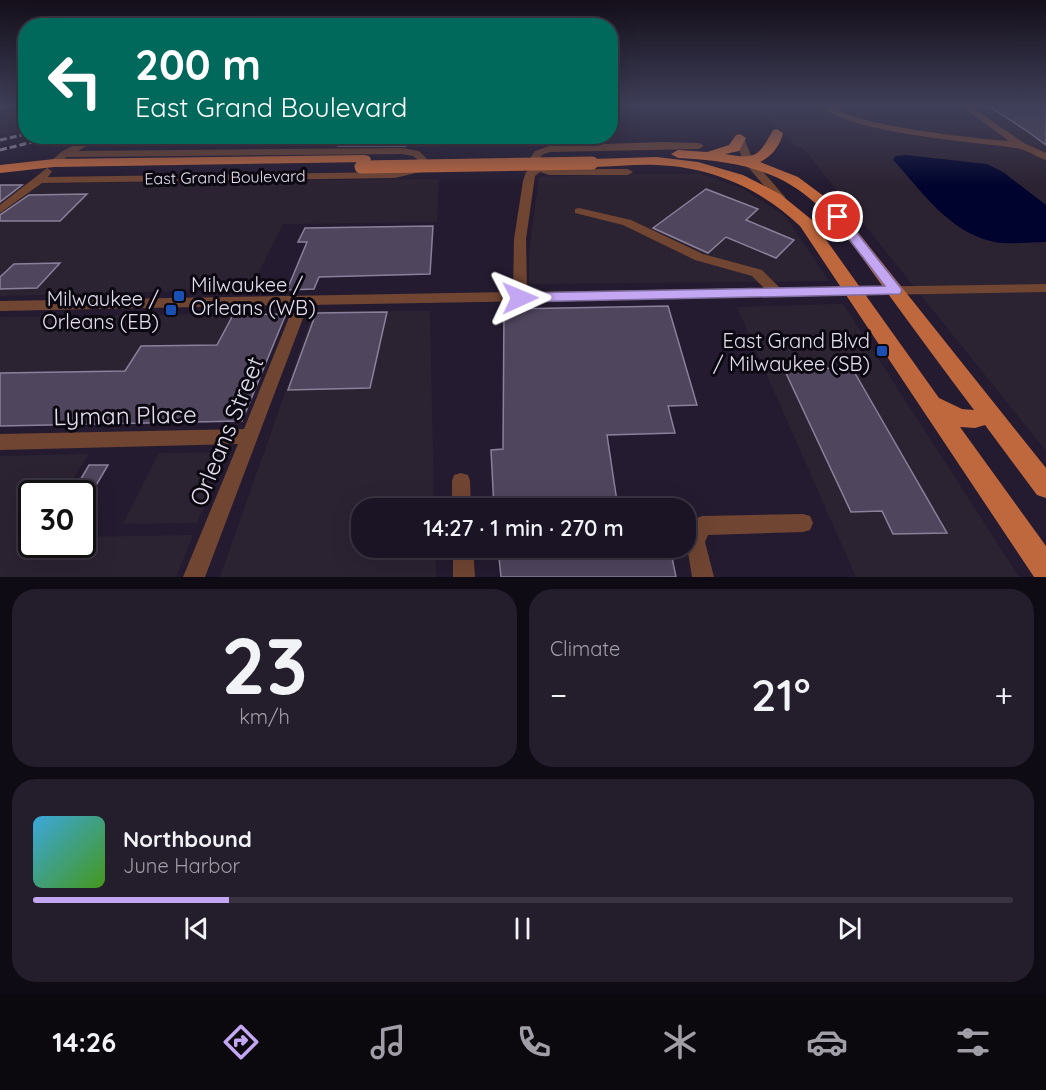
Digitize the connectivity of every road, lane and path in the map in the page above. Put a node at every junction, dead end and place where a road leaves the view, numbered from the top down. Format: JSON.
{"nodes":[{"id":1,"x":927,"y":133,"type":"edge"},
{"id":2,"x":1004,"y":133,"type":"edge"},
{"id":3,"x":777,"y":134,"type":"dead end"},
{"id":4,"x":741,"y":138,"type":"joint"},
{"id":5,"x":87,"y":144,"type":"edge"},
{"id":6,"x":329,"y":144,"type":"edge"},
{"id":7,"x":661,"y":145,"type":"dead end"},
{"id":8,"x":1021,"y":145,"type":"junction"},
{"id":9,"x":325,"y":152,"type":"junction"},
{"id":10,"x":678,"y":154,"type":"junction"},
{"id":11,"x":1046,"y":157,"type":"edge"},
{"id":12,"x":593,"y":159,"type":"junction"},
{"id":13,"x":658,"y":161,"type":"junction"},
{"id":14,"x":748,"y":162,"type":"junction"},
{"id":15,"x":160,"y":166,"type":"junction"},
{"id":16,"x":51,"y":167,"type":"junction"},
{"id":17,"x":0,"y":169,"type":"edge"},
{"id":18,"x":538,"y":169,"type":"junction"},
{"id":19,"x":628,"y":172,"type":"dead end"},
{"id":20,"x":0,"y":177,"type":"edge"},
{"id":21,"x":781,"y":199,"type":"junction"},
{"id":22,"x":0,"y":210,"type":"edge"},
{"id":23,"x":579,"y":211,"type":"dead end"},
{"id":24,"x":1046,"y":288,"type":"edge"},
{"id":25,"x":895,"y":290,"type":"junction"},
{"id":26,"x":853,"y":291,"type":"junction"},
{"id":27,"x":777,"y":293,"type":"junction"},
{"id":28,"x":520,"y":298,"type":"junction"},
{"id":29,"x":302,"y":302,"type":"junction"},
{"id":30,"x":0,"y":306,"type":"edge"},
{"id":31,"x":930,"y":403,"type":"junction"},
{"id":32,"x":988,"y":412,"type":"junction"},
{"id":33,"x":250,"y":436,"type":"junction"},
{"id":34,"x":0,"y":442,"type":"edge"},
{"id":35,"x":461,"y":481,"type":"dead end"},
{"id":36,"x":1046,"y":487,"type":"edge"},
{"id":37,"x":462,"y":498,"type":"edge"},
{"id":38,"x":803,"y":523,"type":"dead end"},
{"id":39,"x":463,"y":558,"type":"edge"},
{"id":40,"x":1046,"y":570,"type":"edge"},
{"id":41,"x":194,"y":577,"type":"edge"},
{"id":42,"x":464,"y":577,"type":"edge"},
{"id":43,"x":703,"y":577,"type":"edge"}],
"edges":[{"from":1,"to":8,"type":"street"},
{"from":2,"to":8,"type":"street"},
{"from":3,"to":14,"type":"main road"},
{"from":4,"to":10,"type":"main road"},
{"from":4,"to":14,"type":"street"},
{"from":5,"to":16,"type":"street"},
{"from":6,"to":9,"type":"street"},
{"from":7,"to":18,"type":"street"},
{"from":8,"to":11,"type":"street"},
{"from":9,"to":15,"type":"street","name":"East Grand Boulevard"},
{"from":9,"to":15,"type":"street","name":"East Grand Boulevard"},
{"from":10,"to":12,"type":"main road","name":"East Grand Boulevard"},
{"from":10,"to":14,"type":"main road"},
{"from":12,"to":13,"type":"main road","name":"East Grand Boulevard"},
{"from":12,"to":15,"type":"main road","name":"East Grand Boulevard","bridge":true},
{"from":13,"to":14,"type":"main road"},
{"from":13,"to":21,"type":"main road","name":"East Grand Boulevard"},
{"from":14,"to":21,"type":"street"},
{"from":14,"to":25,"type":"main road"},
{"from":15,"to":16,"type":"main road","name":"East Grand Boulevard"},
{"from":15,"to":16,"type":"street","name":"East Grand Boulevard"},
{"from":16,"to":17,"type":"main road","name":"East Grand Boulevard"},
{"from":16,"to":20,"type":"main road","name":"East Grand Boulevard"},
{"from":16,"to":22,"type":"street"},
{"from":18,"to":19,"type":"street"},
{"from":18,"to":28,"type":"street"},
{"from":21,"to":26,"type":"main road","name":"East Grand Boulevard"},
{"from":23,"to":27,"type":"street"},
{"from":24,"to":25,"type":"street"},
{"from":25,"to":26,"type":"street"},
{"from":25,"to":32,"type":"main road"},
{"from":26,"to":27,"type":"street"},
{"from":26,"to":31,"type":"main road"},
{"from":27,"to":28,"type":"street"},
{"from":28,"to":29,"type":"street"},
{"from":29,"to":30,"type":"street"},
{"from":29,"to":33,"type":"street","name":"Orleans Street"},
{"from":31,"to":32,"type":"main road"},
{"from":31,"to":40,"type":"main road"},
{"from":32,"to":36,"type":"main road"},
{"from":33,"to":34,"type":"street","name":"Lyman Place"},
{"from":33,"to":41,"type":"street","name":"Orleans Street"},
{"from":35,"to":37,"type":"street"},
{"from":38,"to":43,"type":"street"},
{"from":39,"to":42,"type":"street"}]}
